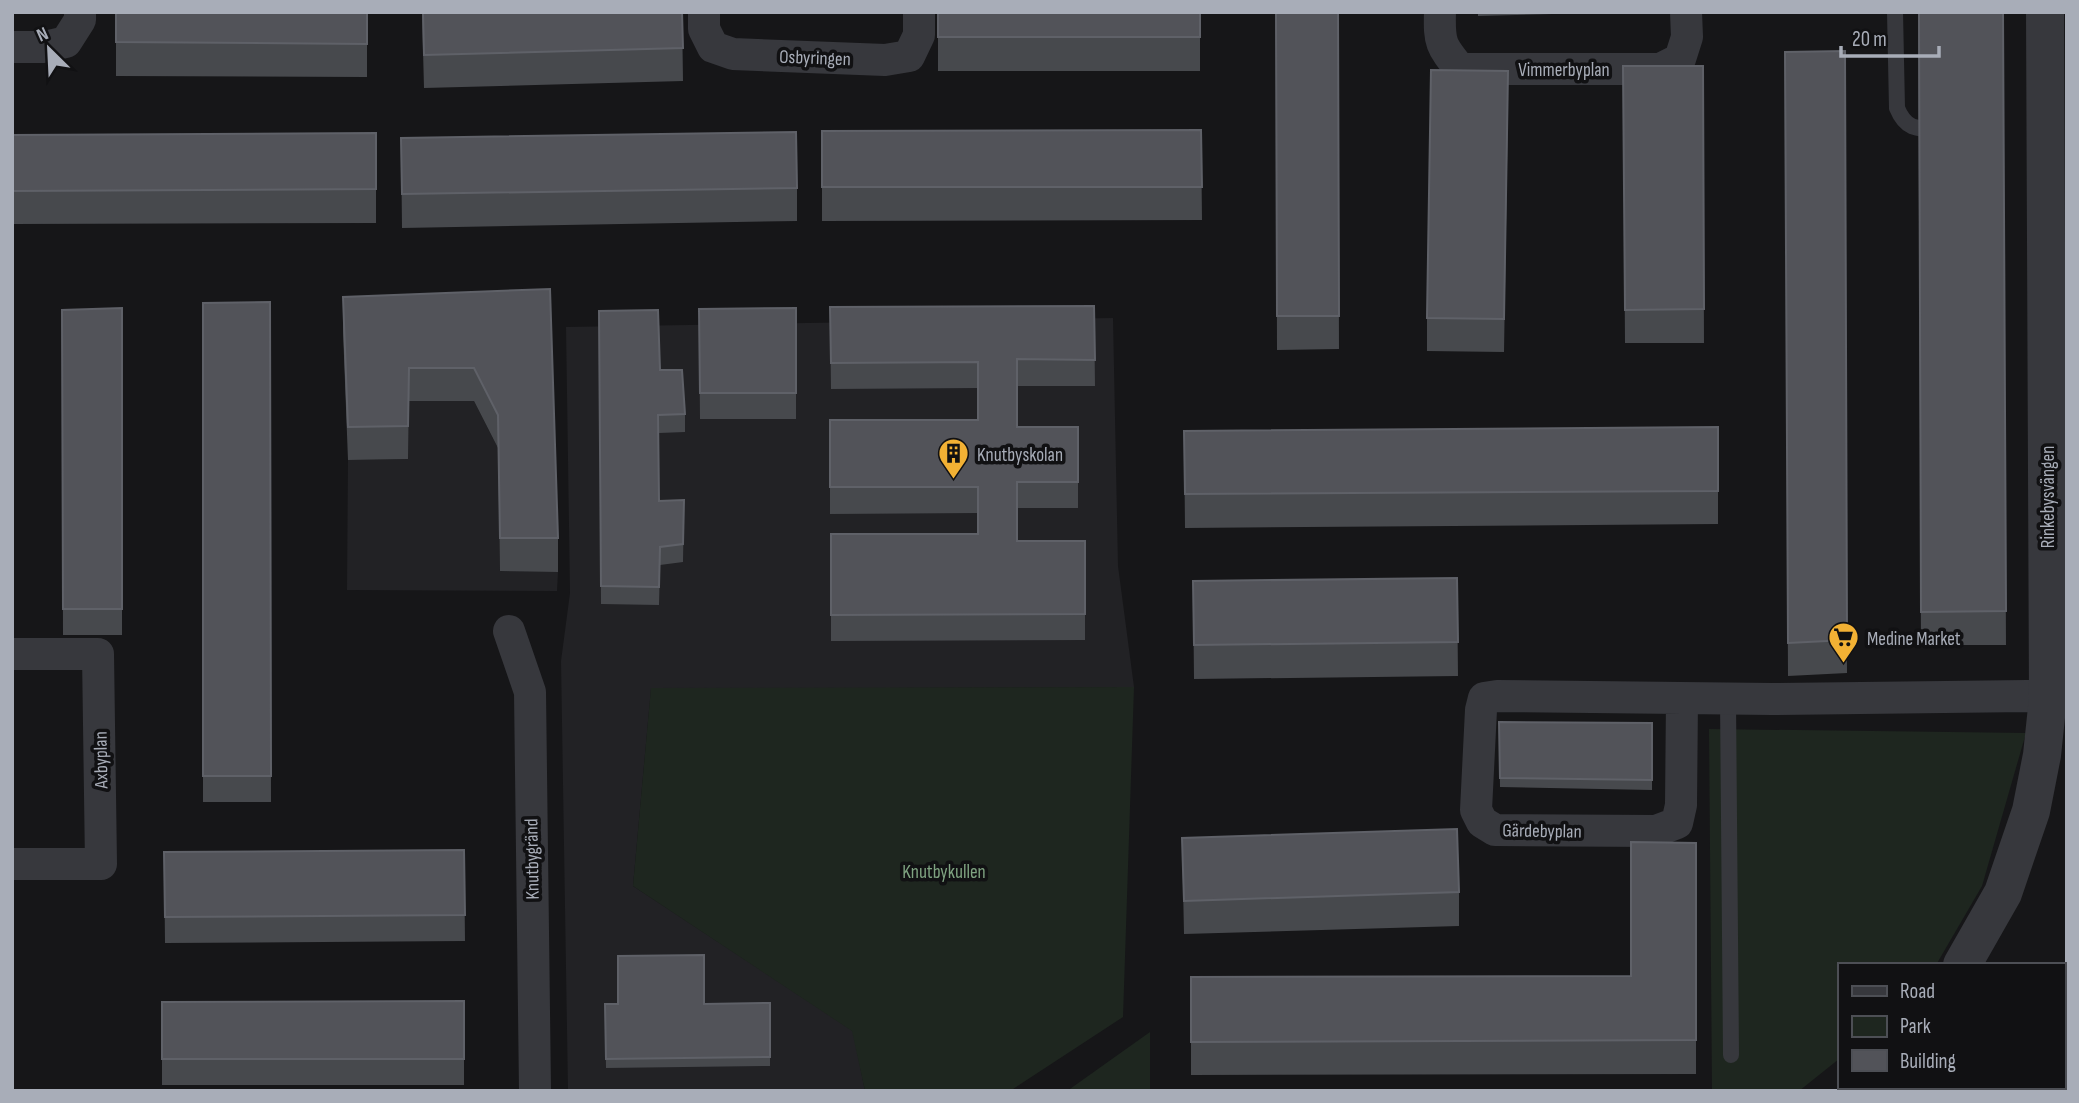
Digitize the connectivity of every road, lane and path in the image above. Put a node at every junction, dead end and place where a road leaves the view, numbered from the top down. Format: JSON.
{"nodes":[{"id":1,"x":80,"y":12,"type":"edge"},
{"id":2,"x":704,"y":12,"type":"edge"},
{"id":3,"x":919,"y":12,"type":"edge"},
{"id":4,"x":1440,"y":12,"type":"edge"},
{"id":5,"x":1686,"y":12,"type":"edge"},
{"id":6,"x":1895,"y":12,"type":"edge"},
{"id":7,"x":2045,"y":12,"type":"edge"},
{"id":8,"x":12,"y":47,"type":"edge"},
{"id":9,"x":1958,"y":129,"type":"edge"},
{"id":10,"x":509,"y":631,"type":"dead end"},
{"id":11,"x":12,"y":654,"type":"edge"},
{"id":12,"x":2048,"y":698,"type":"junction"},
{"id":13,"x":1682,"y":699,"type":"junction"},
{"id":14,"x":1728,"y":699,"type":"junction"},
{"id":15,"x":12,"y":864,"type":"edge"},
{"id":16,"x":1963,"y":963,"type":"edge"},
{"id":17,"x":1731,"y":1055,"type":"dead end"},
{"id":18,"x":535,"y":1091,"type":"edge"}],
"edges":[{"from":1,"to":8,"type":"street"},
{"from":2,"to":3,"type":"street","name":"Osbyringen"},
{"from":4,"to":5,"type":"street","name":"Vimmerbyplan"},
{"from":6,"to":9,"type":"lane"},
{"from":7,"to":12,"type":"street","name":"Rinkebysvängen"},
{"from":10,"to":18,"type":"street","name":"Knutbygränd"},
{"from":11,"to":15,"type":"street","name":"Axbyplan"},
{"from":12,"to":14,"type":"street","name":"Gärdebyplan"},
{"from":12,"to":16,"type":"street","name":"Rinkebysvängen"},
{"from":13,"to":13,"type":"street","name":"Gärdebyplan"},
{"from":13,"to":14,"type":"street","name":"Gärdebyplan"},
{"from":14,"to":17,"type":"lane"}]}
